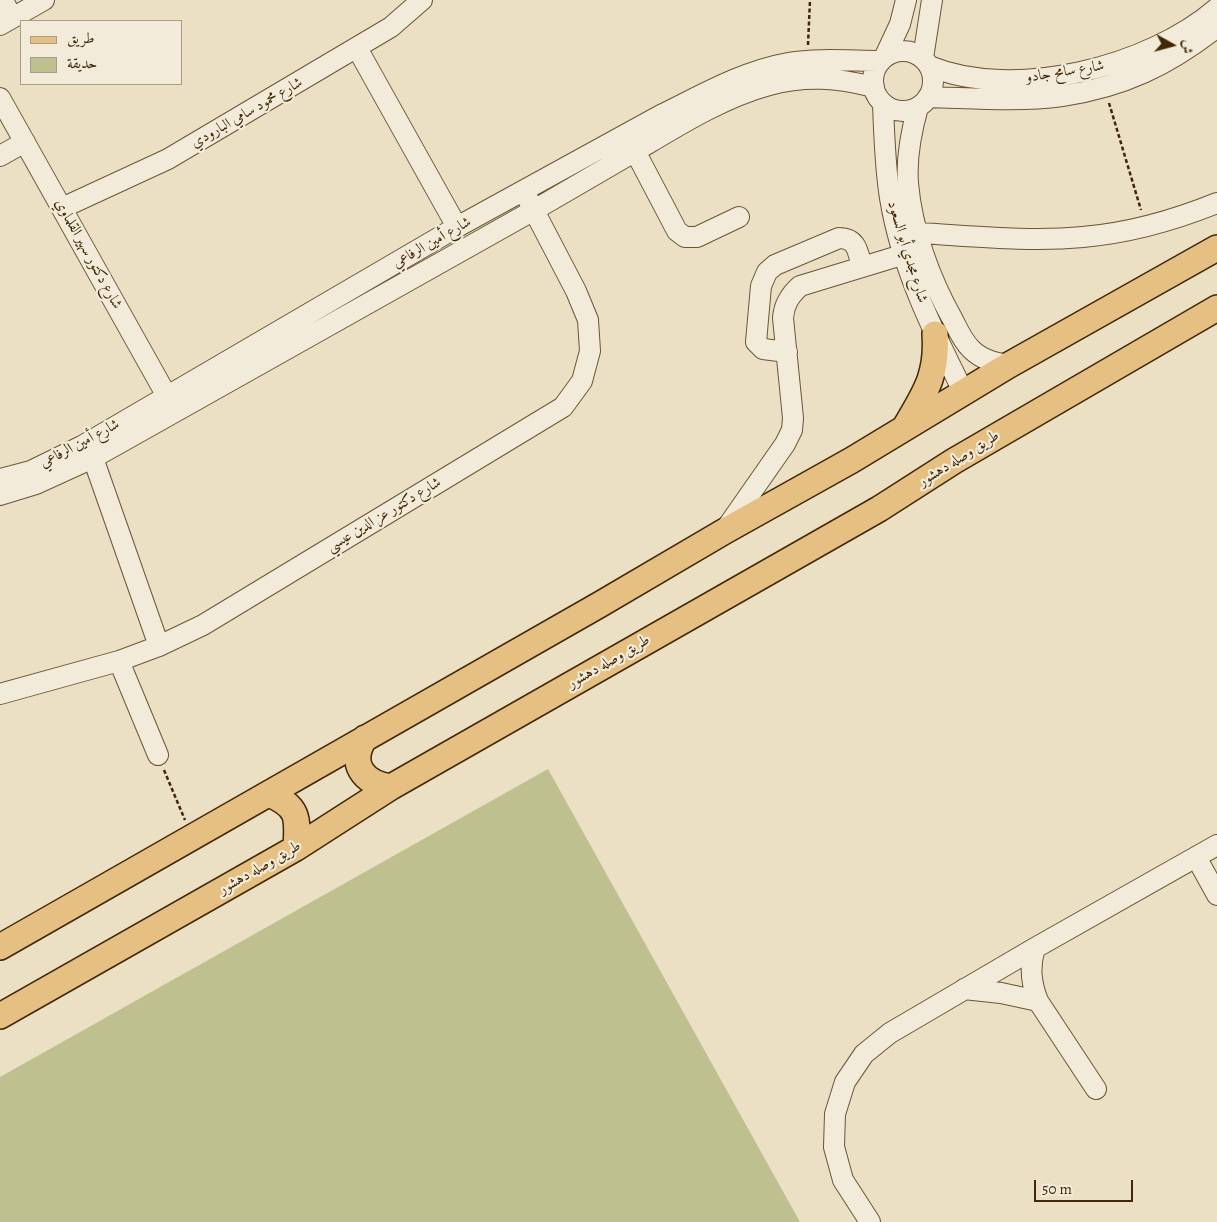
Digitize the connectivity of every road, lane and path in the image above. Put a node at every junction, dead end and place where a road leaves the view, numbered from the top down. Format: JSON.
{"nodes":[{"id":1,"x":3,"y":0,"type":"edge"},
{"id":2,"x":44,"y":0,"type":"edge"},
{"id":3,"x":422,"y":0,"type":"edge"},
{"id":4,"x":810,"y":0,"type":"edge"},
{"id":5,"x":906,"y":0,"type":"edge"},
{"id":6,"x":932,"y":0,"type":"edge"},
{"id":7,"x":1217,"y":8,"type":"edge"},
{"id":8,"x":6,"y":21,"type":"edge"},
{"id":9,"x":900,"y":24,"type":"junction"},
{"id":10,"x":928,"y":25,"type":"junction"},
{"id":11,"x":1217,"y":28,"type":"edge"},
{"id":12,"x":357,"y":48,"type":"junction"},
{"id":13,"x":883,"y":59,"type":"junction"},
{"id":14,"x":807,"y":61,"type":"junction"},
{"id":15,"x":926,"y":62,"type":"junction"},
{"id":16,"x":1104,"y":87,"type":"junction"},
{"id":17,"x":878,"y":95,"type":"junction"},
{"id":18,"x":0,"y":98,"type":"edge"},
{"id":19,"x":923,"y":102,"type":"junction"},
{"id":20,"x":885,"y":140,"type":"junction"},
{"id":21,"x":910,"y":141,"type":"junction"},
{"id":22,"x":25,"y":142,"type":"junction"},
{"id":23,"x":635,"y":151,"type":"junction"},
{"id":24,"x":0,"y":156,"type":"edge"},
{"id":25,"x":524,"y":191,"type":"junction"},
{"id":26,"x":1217,"y":203,"type":"edge"},
{"id":27,"x":62,"y":208,"type":"junction"},
{"id":28,"x":534,"y":210,"type":"junction"},
{"id":29,"x":739,"y":217,"type":"dead end"},
{"id":30,"x":1146,"y":226,"type":"junction"},
{"id":31,"x":457,"y":228,"type":"junction"},
{"id":32,"x":918,"y":233,"type":"junction"},
{"id":33,"x":1217,"y":248,"type":"edge"},
{"id":34,"x":905,"y":254,"type":"junction"},
{"id":35,"x":862,"y":267,"type":"junction"},
{"id":36,"x":932,"y":303,"type":"junction"},
{"id":37,"x":1217,"y":308,"type":"edge"},
{"id":38,"x":935,"y":334,"type":"junction"},
{"id":39,"x":787,"y":352,"type":"junction"},
{"id":40,"x":1010,"y":365,"type":"junction"},
{"id":41,"x":964,"y":393,"type":"junction"},
{"id":42,"x":171,"y":404,"type":"junction"},
{"id":43,"x":903,"y":431,"type":"junction"},
{"id":44,"x":93,"y":458,"type":"junction"},
{"id":45,"x":34,"y":477,"type":"junction"},
{"id":46,"x":0,"y":479,"type":"edge"},
{"id":47,"x":0,"y":496,"type":"edge"},
{"id":48,"x":725,"y":531,"type":"junction"},
{"id":49,"x":159,"y":646,"type":"junction"},
{"id":50,"x":119,"y":661,"type":"junction"},
{"id":51,"x":0,"y":694,"type":"edge"},
{"id":52,"x":365,"y":738,"type":"junction"},
{"id":53,"x":158,"y":755,"type":"joint"},
{"id":54,"x":390,"y":787,"type":"junction"},
{"id":55,"x":269,"y":794,"type":"junction"},
{"id":56,"x":192,"y":836,"type":"junction"},
{"id":57,"x":1217,"y":845,"type":"edge"},
{"id":58,"x":296,"y":848,"type":"junction"},
{"id":59,"x":1196,"y":857,"type":"junction"},
{"id":60,"x":1217,"y":895,"type":"edge"},
{"id":61,"x":0,"y":947,"type":"edge"},
{"id":62,"x":1035,"y":948,"type":"junction"},
{"id":63,"x":964,"y":989,"type":"junction"},
{"id":64,"x":1038,"y":1001,"type":"junction"},
{"id":65,"x":0,"y":1016,"type":"edge"},
{"id":66,"x":1096,"y":1089,"type":"dead end"},
{"id":67,"x":870,"y":1222,"type":"edge"}],
"edges":[{"from":1,"to":8,"type":"street"},
{"from":2,"to":8,"type":"street"},
{"from":3,"to":12,"type":"street","name":"شارع محمود سامي البارودي"},
{"from":4,"to":14,"type":"path"},
{"from":5,"to":9,"type":"street"},
{"from":6,"to":10,"type":"street"},
{"from":7,"to":15,"type":"street","name":"شارع سامح جادو"},
{"from":9,"to":10,"type":"street"},
{"from":9,"to":13,"type":"street"},
{"from":10,"to":15,"type":"street"},
{"from":11,"to":16,"type":"street","name":"شارع سامح جادو"},
{"from":12,"to":27,"type":"street","name":"شارع محمود سامي البارودي"},
{"from":12,"to":31,"type":"street"},
{"from":13,"to":14,"type":"street","name":"شارع أمين الرفاعي"},
{"from":13,"to":15,"type":"street"},
{"from":13,"to":17,"type":"street"},
{"from":14,"to":25,"type":"street","name":"شارع أمين الرفاعي"},
{"from":15,"to":19,"type":"street"},
{"from":16,"to":19,"type":"street","name":"شارع سامح جادو"},
{"from":16,"to":30,"type":"path"},
{"from":17,"to":19,"type":"street"},
{"from":17,"to":20,"type":"street","name":"شارع مجدي أبو السعود"},
{"from":17,"to":23,"type":"street","name":"شارع أمين الرفاعي"},
{"from":18,"to":22,"type":"street","name":"شارع دكتور سهير القلماوي"},
{"from":19,"to":21,"type":"street","name":"شارع مجدي أبو السعود"},
{"from":20,"to":21,"type":"street"},
{"from":20,"to":34,"type":"street","name":"شارع مجدي أبو السعود"},
{"from":21,"to":32,"type":"street","name":"شارع مجدي أبو السعود"},
{"from":22,"to":24,"type":"street"},
{"from":22,"to":27,"type":"street","name":"شارع دكتور سهير القلماوي"},
{"from":23,"to":28,"type":"street","name":"شارع أمين الرفاعي"},
{"from":23,"to":29,"type":"street"},
{"from":25,"to":28,"type":"street","name":"شارع دكتور عز الدين عيسي"},
{"from":25,"to":31,"type":"street","name":"شارع أمين الرفاعي"},
{"from":26,"to":30,"type":"street"},
{"from":27,"to":42,"type":"street","name":"شارع دكتور سهير القلماوي"},
{"from":28,"to":42,"type":"street","name":"شارع أمين الرفاعي"},
{"from":28,"to":49,"type":"street","name":"شارع دكتور عز الدين عيسي"},
{"from":30,"to":32,"type":"street"},
{"from":31,"to":42,"type":"street","name":"شارع أمين الرفاعي"},
{"from":32,"to":36,"type":"street","name":"شارع مجدي أبو السعود"},
{"from":33,"to":40,"type":"main road"},
{"from":34,"to":35,"type":"street"},
{"from":34,"to":36,"type":"street","name":"شارع مجدي أبو السعود"},
{"from":35,"to":39,"type":"street"},
{"from":35,"to":39,"type":"street"},
{"from":36,"to":38,"type":"street","name":"شارع مجدي أبو السعود"},
{"from":36,"to":40,"type":"street","name":"شارع مجدي أبو السعود"},
{"from":37,"to":54,"type":"main road","name":"طريق وصله دهشور"},
{"from":38,"to":41,"type":"street","name":"شارع مجدي أبو السعود"},
{"from":38,"to":43,"type":"main road"},
{"from":39,"to":48,"type":"street"},
{"from":40,"to":41,"type":"main road"},
{"from":41,"to":43,"type":"main road"},
{"from":42,"to":44,"type":"street","name":"شارع أمين الرفاعي"},
{"from":42,"to":45,"type":"street","name":"شارع أمين الرفاعي"},
{"from":43,"to":48,"type":"main road"},
{"from":44,"to":45,"type":"street","name":"شارع أمين الرفاعي"},
{"from":44,"to":49,"type":"street"},
{"from":45,"to":46,"type":"street","name":"شارع أمين الرفاعي"},
{"from":45,"to":47,"type":"street","name":"شارع أمين الرفاعي"},
{"from":48,"to":52,"type":"main road"},
{"from":49,"to":50,"type":"street","name":"شارع دكتور عز الدين عيسي"},
{"from":50,"to":51,"type":"street","name":"شارع دكتور عز الدين عيسي"},
{"from":50,"to":53,"type":"street"},
{"from":52,"to":54,"type":"main road"},
{"from":52,"to":55,"type":"main road"},
{"from":53,"to":56,"type":"path"},
{"from":54,"to":58,"type":"main road","name":"طريق وصله دهشور"},
{"from":55,"to":56,"type":"main road"},
{"from":55,"to":58,"type":"main road"},
{"from":56,"to":61,"type":"main road"},
{"from":57,"to":59,"type":"street"},
{"from":58,"to":65,"type":"main road","name":"طريق وصله دهشور"},
{"from":59,"to":60,"type":"street"},
{"from":59,"to":62,"type":"street"},
{"from":62,"to":63,"type":"street"},
{"from":62,"to":64,"type":"street"},
{"from":63,"to":64,"type":"street"},
{"from":63,"to":67,"type":"street"},
{"from":64,"to":66,"type":"street"}]}
